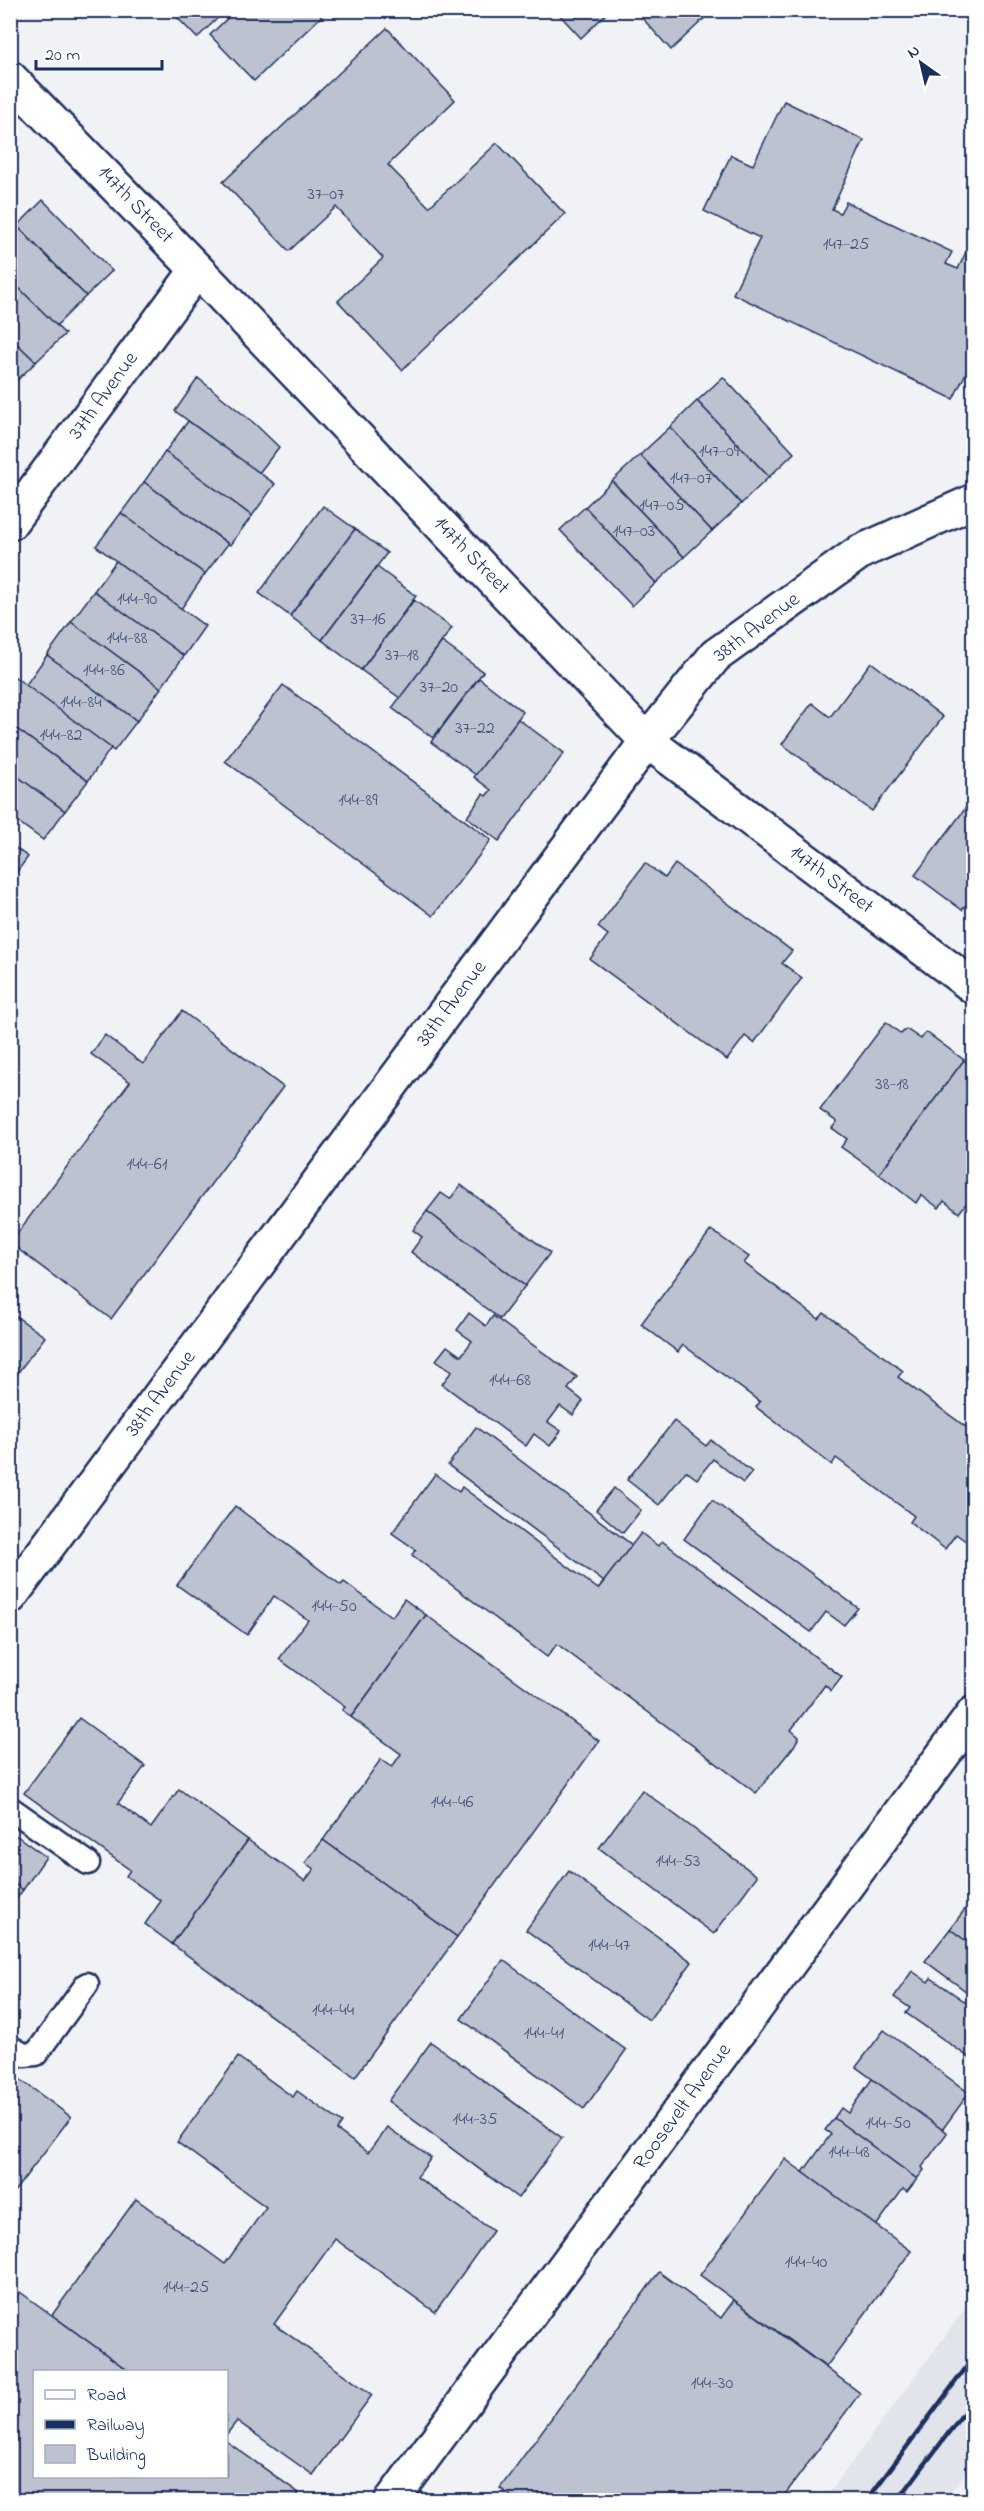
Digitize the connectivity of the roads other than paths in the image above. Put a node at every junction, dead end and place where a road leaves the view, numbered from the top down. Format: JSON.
{"nodes":[{"id":1,"x":10,"y":78,"type":"edge"},
{"id":2,"x":197,"y":270,"type":"junction"},
{"id":3,"x":974,"y":501,"type":"edge"},
{"id":4,"x":10,"y":523,"type":"edge"},
{"id":5,"x":647,"y":741,"type":"junction"},
{"id":6,"x":974,"y":987,"type":"edge"},
{"id":7,"x":10,"y":1597,"type":"edge"},
{"id":8,"x":974,"y":1713,"type":"edge"},
{"id":9,"x":10,"y":1808,"type":"edge"},
{"id":10,"x":88,"y":1863,"type":"dead end"},
{"id":11,"x":87,"y":1984,"type":"dead end"},
{"id":12,"x":10,"y":2047,"type":"edge"},
{"id":13,"x":392,"y":2500,"type":"edge"}],
"edges":[{"from":1,"to":2,"type":"street","name":"147th Street"},
{"from":2,"to":4,"type":"street","name":"37th Avenue"},
{"from":2,"to":5,"type":"street","name":"147th Street"},
{"from":3,"to":5,"type":"street","name":"38th Avenue"},
{"from":5,"to":6,"type":"street","name":"147th Street"},
{"from":5,"to":7,"type":"street","name":"38th Avenue"},
{"from":8,"to":13,"type":"street","name":"Roosevelt Avenue"},
{"from":9,"to":10,"type":"lane"},
{"from":11,"to":12,"type":"lane"}]}
